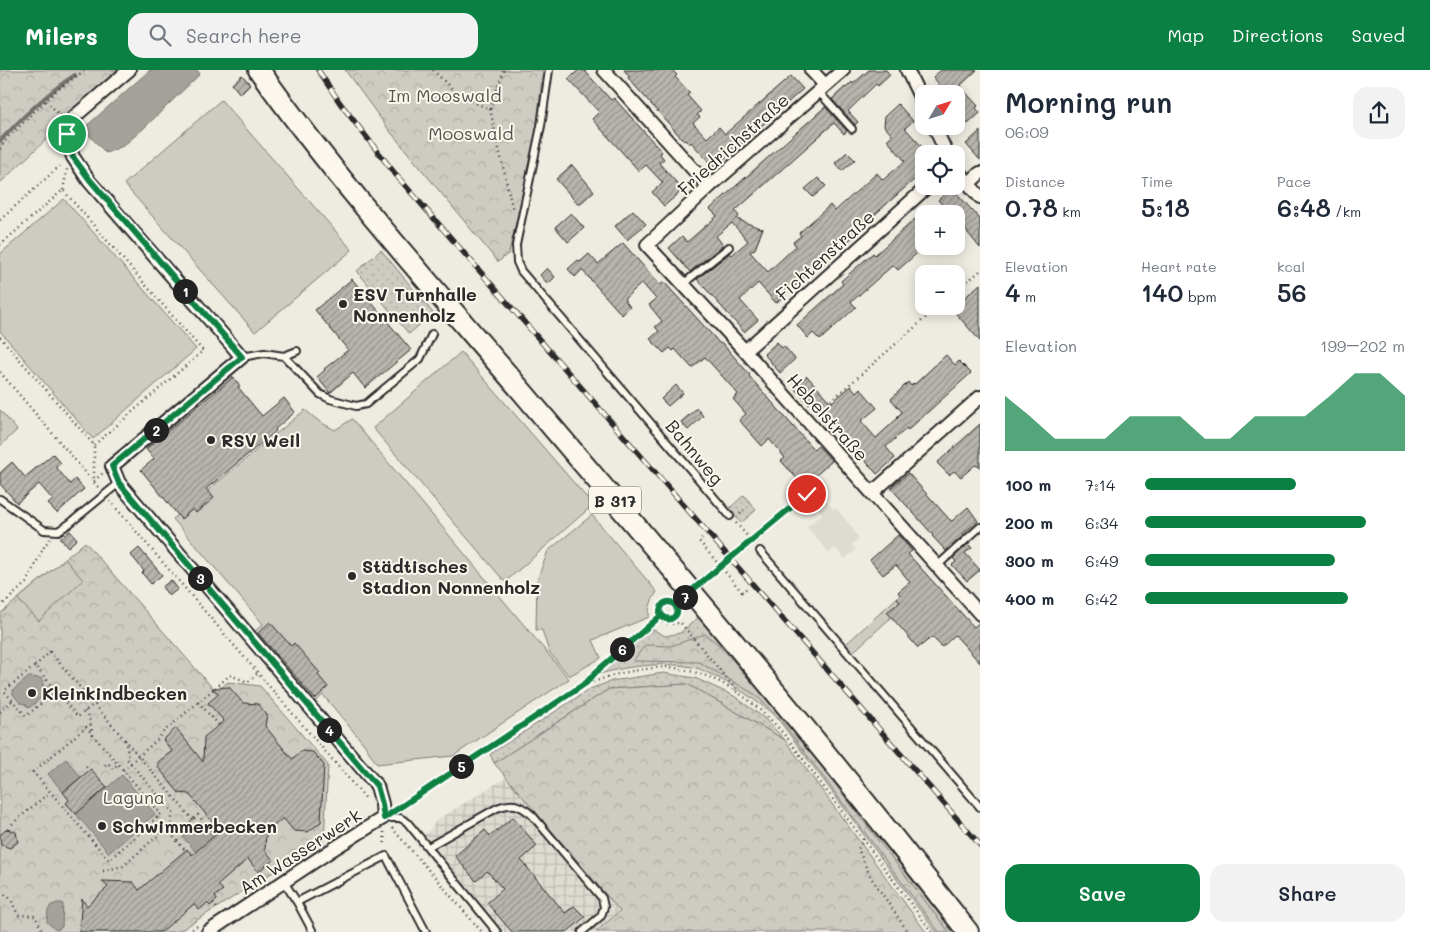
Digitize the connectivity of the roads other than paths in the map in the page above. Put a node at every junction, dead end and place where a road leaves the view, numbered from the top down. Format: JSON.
{"nodes":[{"id":1,"x":129,"y":70,"type":"edge"},
{"id":2,"x":259,"y":70,"type":"edge"},
{"id":3,"x":549,"y":70,"type":"edge"},
{"id":4,"x":604,"y":70,"type":"edge"},
{"id":5,"x":811,"y":70,"type":"edge"},
{"id":6,"x":843,"y":70,"type":"edge"},
{"id":7,"x":907,"y":70,"type":"edge"},
{"id":8,"x":915,"y":86,"type":"edge"},
{"id":9,"x":821,"y":88,"type":"junction"},
{"id":10,"x":73,"y":120,"type":"dead end"},
{"id":11,"x":852,"y":129,"type":"dead end"},
{"id":12,"x":67,"y":134,"type":"dead end"},
{"id":13,"x":980,"y":174,"type":"edge"},
{"id":14,"x":965,"y":180,"type":"edge"},
{"id":15,"x":968,"y":184,"type":"junction"},
{"id":16,"x":709,"y":188,"type":"junction"},
{"id":17,"x":918,"y":195,"type":"edge"},
{"id":18,"x":980,"y":197,"type":"edge"},
{"id":19,"x":647,"y":245,"type":"joint"},
{"id":20,"x":728,"y":246,"type":"dead end"},
{"id":21,"x":684,"y":284,"type":"junction"},
{"id":22,"x":432,"y":334,"type":"dead end"},
{"id":23,"x":297,"y":351,"type":"dead end"},
{"id":24,"x":745,"y":351,"type":"junction"},
{"id":25,"x":284,"y":356,"type":"junction"},
{"id":26,"x":242,"y":357,"type":"junction"},
{"id":27,"x":980,"y":397,"type":"edge"},
{"id":28,"x":119,"y":483,"type":"junction"},
{"id":29,"x":872,"y":492,"type":"junction"},
{"id":30,"x":0,"y":499,"type":"edge"},
{"id":31,"x":730,"y":516,"type":"road end"},
{"id":32,"x":980,"y":527,"type":"edge"},
{"id":33,"x":760,"y":551,"type":"road end"},
{"id":34,"x":937,"y":566,"type":"junction"},
{"id":35,"x":980,"y":614,"type":"edge"},
{"id":36,"x":980,"y":807,"type":"edge"},
{"id":37,"x":384,"y":818,"type":"junction"},
{"id":38,"x":428,"y":847,"type":"junction"},
{"id":39,"x":284,"y":882,"type":"junction"},
{"id":40,"x":297,"y":902,"type":"junction"},
{"id":41,"x":208,"y":932,"type":"edge"},
{"id":42,"x":313,"y":932,"type":"edge"},
{"id":43,"x":426,"y":932,"type":"edge"},
{"id":44,"x":497,"y":932,"type":"edge"},
{"id":45,"x":582,"y":932,"type":"edge"},
{"id":46,"x":968,"y":932,"type":"edge"}],
"edges":[{"from":1,"to":10,"type":"street"},
{"from":2,"to":46,"type":"main road","number":"B 317"},
{"from":3,"to":31,"type":"lane","name":"Bahnweg"},
{"from":4,"to":16,"type":"street"},
{"from":5,"to":9,"type":"street"},
{"from":6,"to":9,"type":"street","name":"Friedrichstraße"},
{"from":7,"to":8,"type":"street"},
{"from":9,"to":11,"type":"lane"},
{"from":9,"to":16,"type":"street","name":"Friedrichstraße"},
{"from":12,"to":26,"type":"street"},
{"from":13,"to":15,"type":"street"},
{"from":14,"to":15,"type":"street"},
{"from":15,"to":18,"type":"street"},
{"from":16,"to":19,"type":"street","name":"Friedrichstraße"},
{"from":17,"to":24,"type":"street","name":"Fichtenstraße"},
{"from":19,"to":21,"type":"street","name":"Hebelstraße"},
{"from":20,"to":21,"type":"lane"},
{"from":21,"to":24,"type":"street","name":"Hebelstraße"},
{"from":22,"to":25,"type":"lane"},
{"from":23,"to":25,"type":"lane"},
{"from":24,"to":29,"type":"street","name":"Hebelstraße"},
{"from":25,"to":26,"type":"lane"},
{"from":26,"to":28,"type":"street"},
{"from":27,"to":29,"type":"street"},
{"from":28,"to":30,"type":"lane"},
{"from":28,"to":37,"type":"street"},
{"from":29,"to":34,"type":"street","name":"Hebelstraße"},
{"from":32,"to":34,"type":"lane"},
{"from":33,"to":36,"type":"lane"},
{"from":34,"to":35,"type":"street","name":"Hebelstraße"},
{"from":37,"to":38,"type":"lane"},
{"from":37,"to":39,"type":"street","name":"Am Wasserwerk"},
{"from":38,"to":44,"type":"lane"},
{"from":38,"to":45,"type":"lane"},
{"from":39,"to":40,"type":"lane"},
{"from":39,"to":41,"type":"street","name":"Am Wasserwerk"},
{"from":40,"to":42,"type":"lane"},
{"from":40,"to":43,"type":"lane"}]}
